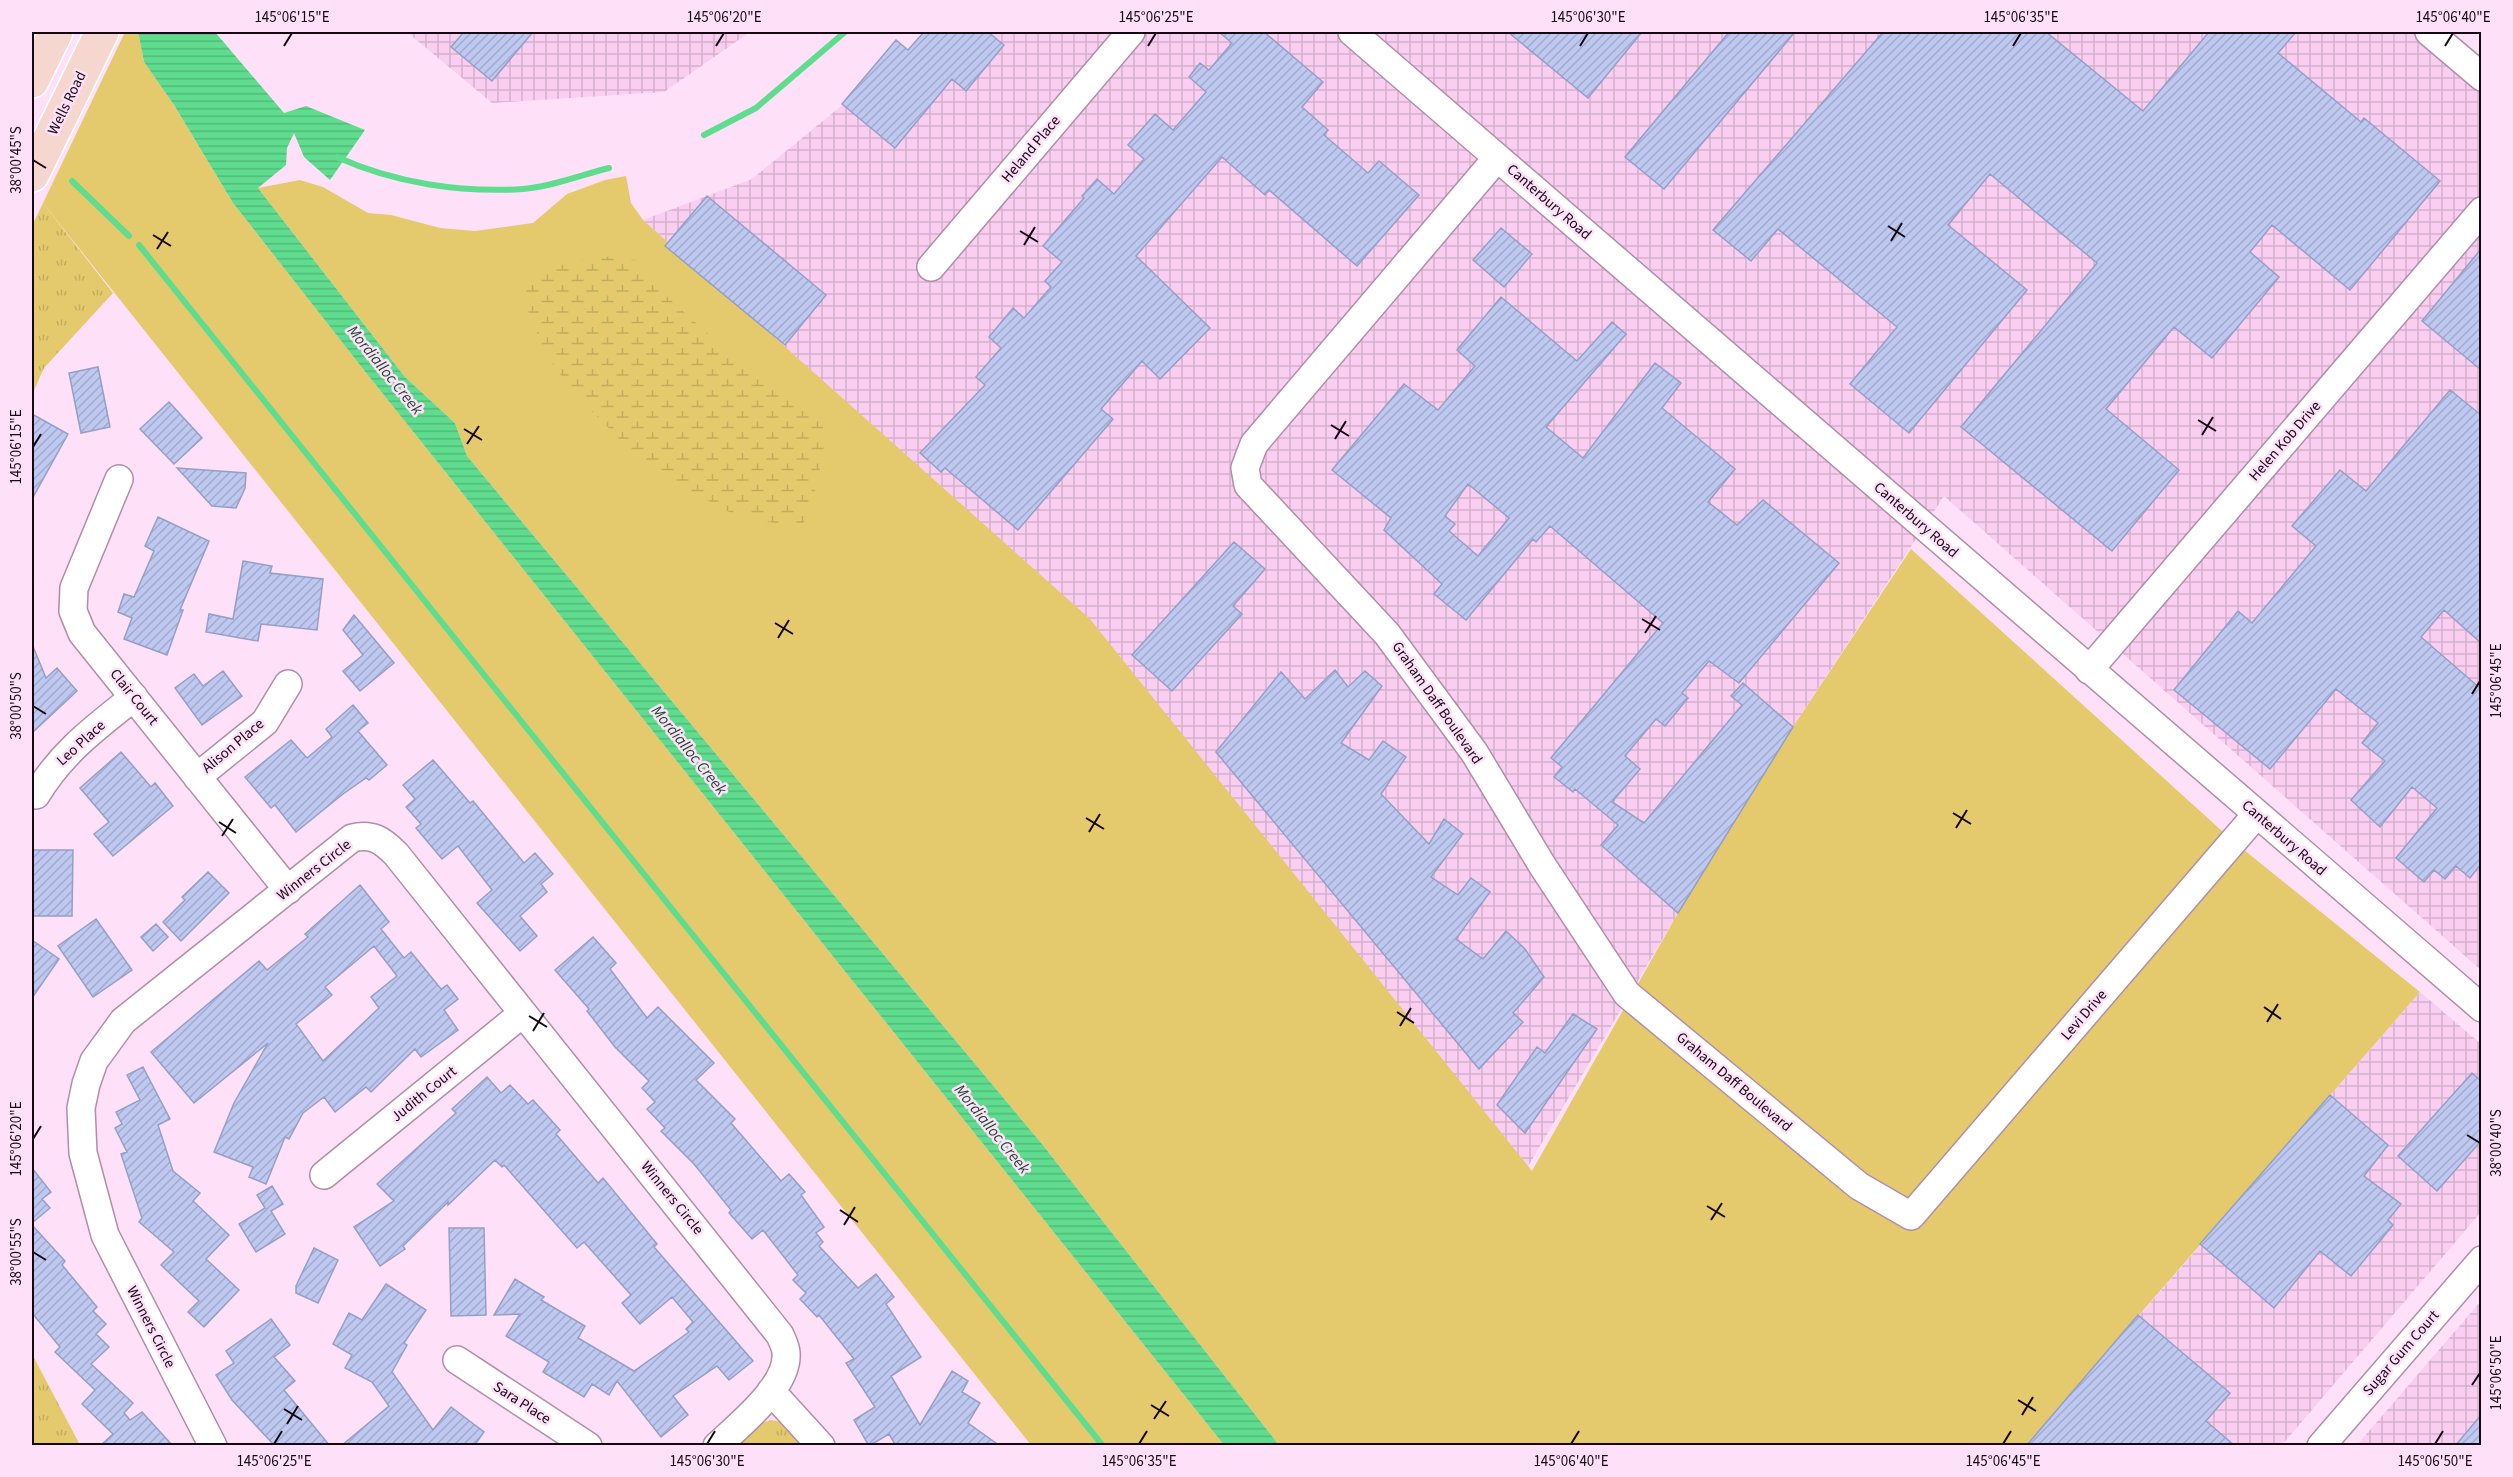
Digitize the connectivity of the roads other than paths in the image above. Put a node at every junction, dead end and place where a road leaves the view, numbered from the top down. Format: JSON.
{"nodes":[{"id":1,"x":56,"y":32,"type":"edge"},
{"id":2,"x":102,"y":32,"type":"edge"},
{"id":3,"x":1131,"y":32,"type":"edge"},
{"id":4,"x":1352,"y":32,"type":"edge"},
{"id":5,"x":2428,"y":32,"type":"edge"},
{"id":6,"x":2481,"y":77,"type":"edge"},
{"id":7,"x":32,"y":81,"type":"edge"},
{"id":8,"x":1497,"y":158,"type":"junction"},
{"id":9,"x":32,"y":175,"type":"edge"},
{"id":10,"x":2481,"y":211,"type":"edge"},
{"id":11,"x":931,"y":267,"type":"dead end"},
{"id":12,"x":119,"y":479,"type":"dead end"},
{"id":13,"x":2089,"y":670,"type":"junction"},
{"id":14,"x":288,"y":684,"type":"dead end"},
{"id":15,"x":134,"y":697,"type":"junction"},
{"id":16,"x":196,"y":777,"type":"junction"},
{"id":17,"x":36,"y":795,"type":"dead end"},
{"id":18,"x":2256,"y":815,"type":"junction"},
{"id":19,"x":288,"y":890,"type":"junction"},
{"id":20,"x":2481,"y":1008,"type":"edge"},
{"id":21,"x":523,"y":1013,"type":"junction"},
{"id":22,"x":324,"y":1174,"type":"dead end"},
{"id":23,"x":1911,"y":1216,"type":"joint"},
{"id":24,"x":2481,"y":1260,"type":"edge"},
{"id":25,"x":457,"y":1360,"type":"dead end"},
{"id":26,"x":771,"y":1391,"type":"junction"},
{"id":27,"x":213,"y":1446,"type":"edge"},
{"id":28,"x":588,"y":1446,"type":"edge"},
{"id":29,"x":717,"y":1446,"type":"edge"},
{"id":30,"x":821,"y":1446,"type":"edge"},
{"id":31,"x":2321,"y":1446,"type":"edge"}],
"edges":[{"from":1,"to":7,"type":"main road"},
{"from":2,"to":9,"type":"main road","name":"Wells Road"},
{"from":3,"to":11,"type":"street","name":"Heland Place"},
{"from":4,"to":8,"type":"street","name":"Canterbury Road"},
{"from":5,"to":6,"type":"street"},
{"from":8,"to":13,"type":"street","name":"Canterbury Road"},
{"from":8,"to":23,"type":"street","name":"Graham Daff Boulevard"},
{"from":10,"to":13,"type":"street","name":"Helen Kob Drive"},
{"from":12,"to":15,"type":"street","name":"Clair Court"},
{"from":13,"to":18,"type":"street","name":"Canterbury Road"},
{"from":14,"to":16,"type":"street","name":"Alison Place"},
{"from":15,"to":16,"type":"street","name":"Clair Court"},
{"from":15,"to":17,"type":"street","name":"Leo Place"},
{"from":16,"to":19,"type":"street","name":"Clair Court"},
{"from":18,"to":20,"type":"street","name":"Canterbury Road"},
{"from":18,"to":23,"type":"street","name":"Levi Drive"},
{"from":19,"to":21,"type":"street","name":"Winners Circle"},
{"from":19,"to":27,"type":"street","name":"Winners Circle"},
{"from":21,"to":22,"type":"street","name":"Judith Court"},
{"from":21,"to":26,"type":"street","name":"Winners Circle"},
{"from":24,"to":31,"type":"street","name":"Sugar Gum Court"},
{"from":25,"to":28,"type":"street","name":"Sara Place"},
{"from":26,"to":29,"type":"street","name":"Winners Circle"},
{"from":26,"to":30,"type":"street"}]}
